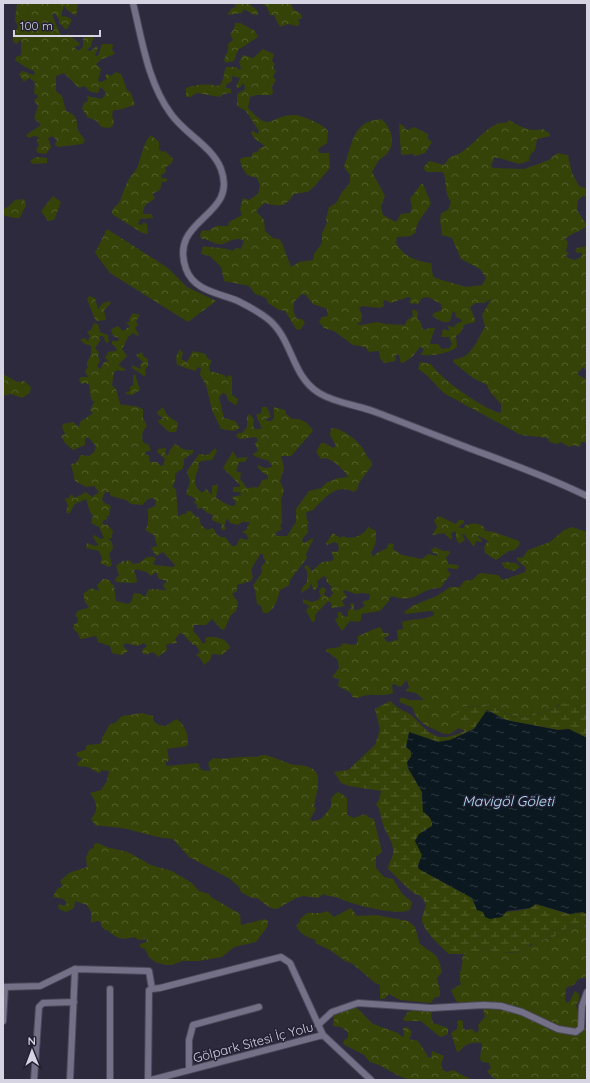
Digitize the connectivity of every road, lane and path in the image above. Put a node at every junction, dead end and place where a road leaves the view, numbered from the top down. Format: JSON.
{"nodes":[{"id":1,"x":133,"y":3,"type":"edge"},
{"id":2,"x":587,"y":496,"type":"edge"},
{"id":3,"x":75,"y":969,"type":"junction"},
{"id":4,"x":110,"y":989,"type":"dead end"},
{"id":5,"x":152,"y":989,"type":"junction"},
{"id":6,"x":587,"y":992,"type":"edge"},
{"id":7,"x":74,"y":1002,"type":"junction"},
{"id":8,"x":259,"y":1007,"type":"dead end"},
{"id":9,"x":3,"y":1021,"type":"edge"},
{"id":10,"x":318,"y":1025,"type":"junction"},
{"id":11,"x":323,"y":1035,"type":"junction"},
{"id":12,"x":189,"y":1070,"type":"junction"},
{"id":13,"x":34,"y":1080,"type":"edge"},
{"id":14,"x":70,"y":1080,"type":"edge"},
{"id":15,"x":110,"y":1080,"type":"edge"},
{"id":16,"x":149,"y":1080,"type":"edge"},
{"id":17,"x":371,"y":1080,"type":"edge"}],
"edges":[{"from":1,"to":2,"type":"street"},
{"from":3,"to":5,"type":"street","name":"Gölpark Sitesi İç Yolu"},
{"from":3,"to":7,"type":"street"},
{"from":3,"to":9,"type":"street","name":"Gölpark Sitesi İç Yolu"},
{"from":4,"to":15,"type":"street"},
{"from":5,"to":10,"type":"street","name":"Gölpark Sitesi İç Yolu"},
{"from":5,"to":16,"type":"street","name":"Gölpark Sitesi İç Yolu"},
{"from":6,"to":10,"type":"street"},
{"from":7,"to":13,"type":"street"},
{"from":7,"to":14,"type":"street"},
{"from":8,"to":12,"type":"street","name":"Gölpark Sitesi İç Yolu"},
{"from":10,"to":11,"type":"street","name":"Gölpark Sitesi İç Yolu"},
{"from":11,"to":12,"type":"street","name":"Gölpark Sitesi İç Yolu"},
{"from":11,"to":17,"type":"street","name":"Gölpark Sitesi İç Yolu"},
{"from":12,"to":16,"type":"street","name":"Gölpark Sitesi İç Yolu"}]}
